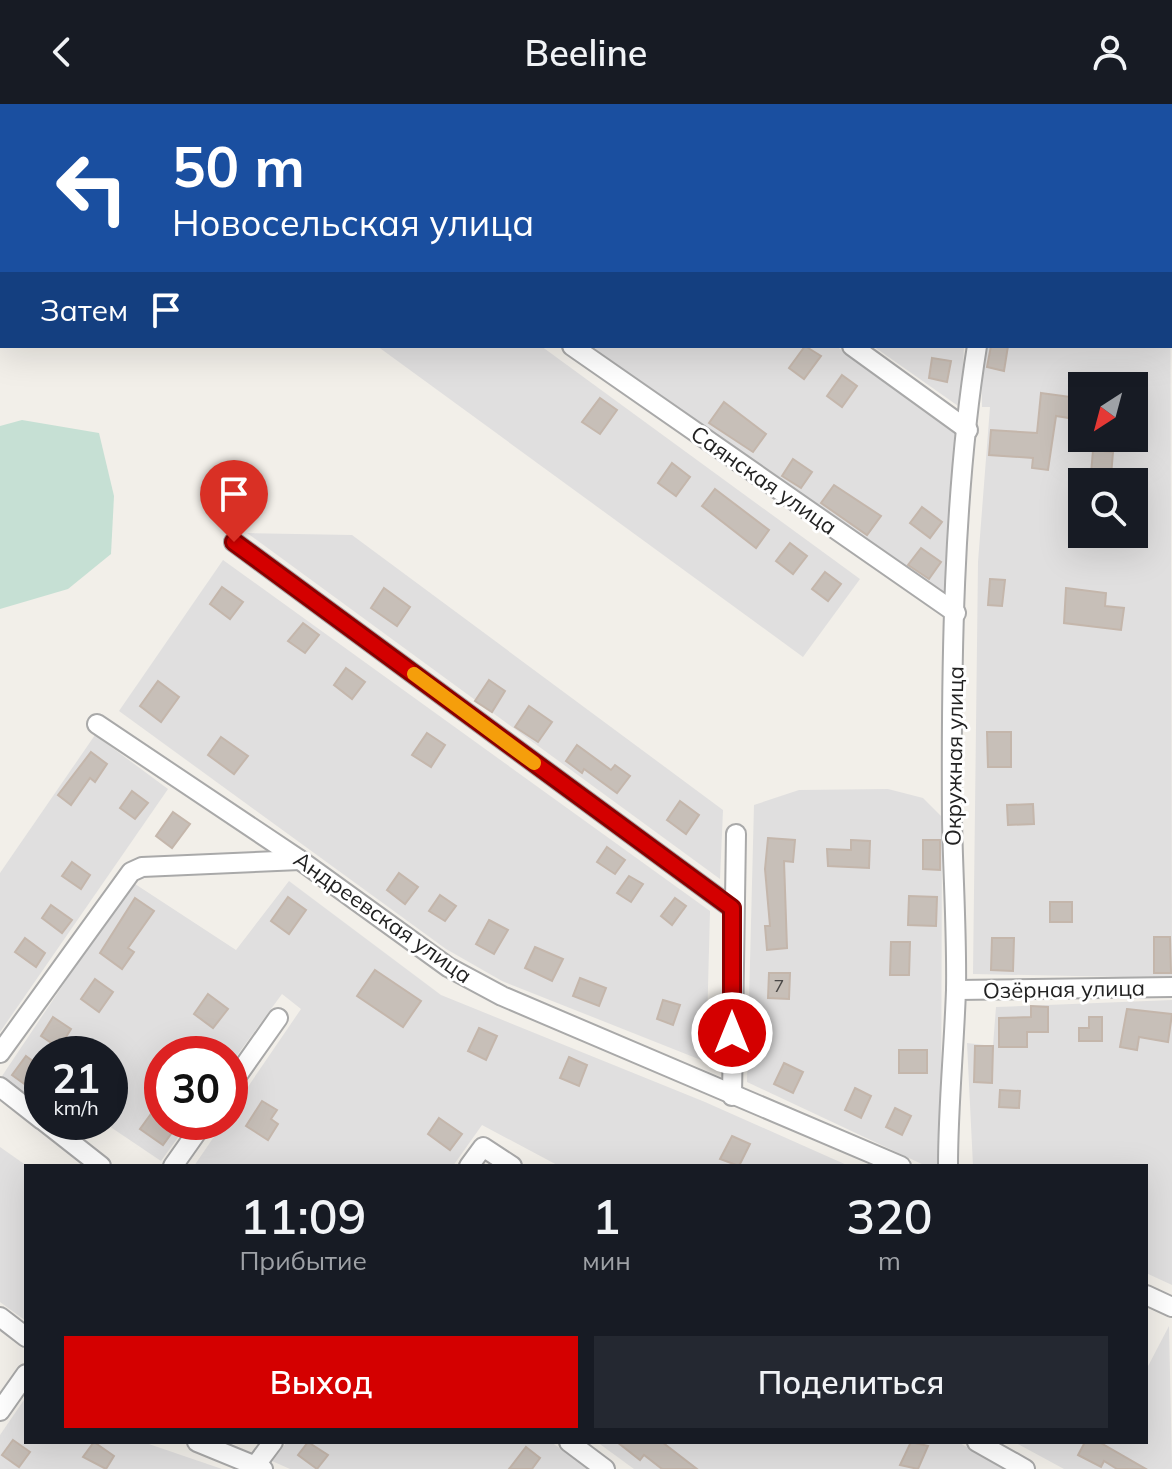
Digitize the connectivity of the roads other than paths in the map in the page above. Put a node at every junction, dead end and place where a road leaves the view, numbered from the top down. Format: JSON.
{"nodes":[{"id":1,"x":575,"y":348,"type":"edge"},
{"id":2,"x":855,"y":348,"type":"edge"},
{"id":3,"x":977,"y":348,"type":"edge"},
{"id":4,"x":968,"y":430,"type":"junction"},
{"id":5,"x":234,"y":542,"type":"dead end"},
{"id":6,"x":956,"y":613,"type":"junction"},
{"id":7,"x":97,"y":724,"type":"dead end"},
{"id":8,"x":736,"y":834,"type":"dead end"},
{"id":9,"x":300,"y":860,"type":"junction"},
{"id":10,"x":732,"y":908,"type":"junction"},
{"id":11,"x":1172,"y":987,"type":"edge"},
{"id":12,"x":956,"y":990,"type":"junction"},
{"id":13,"x":278,"y":1018,"type":"dead end"},
{"id":14,"x":0,"y":1053,"type":"edge"},
{"id":15,"x":248,"y":1060,"type":"edge"},
{"id":16,"x":0,"y":1087,"type":"edge"},
{"id":17,"x":732,"y":1096,"type":"junction"},
{"id":18,"x":24,"y":1106,"type":"edge"},
{"id":19,"x":68,"y":1140,"type":"edge"},
{"id":20,"x":191,"y":1140,"type":"edge"},
{"id":21,"x":98,"y":1164,"type":"edge"},
{"id":22,"x":174,"y":1164,"type":"edge"},
{"id":23,"x":470,"y":1164,"type":"edge"},
{"id":24,"x":509,"y":1164,"type":"edge"},
{"id":25,"x":896,"y":1164,"type":"edge"},
{"id":26,"x":948,"y":1164,"type":"edge"},
{"id":27,"x":1148,"y":1296,"type":"edge"},
{"id":28,"x":1172,"y":1307,"type":"edge"},
{"id":29,"x":0,"y":1317,"type":"edge"},
{"id":30,"x":24,"y":1335,"type":"edge"},
{"id":31,"x":24,"y":1377,"type":"edge"},
{"id":32,"x":0,"y":1411,"type":"edge"},
{"id":33,"x":202,"y":1444,"type":"edge"},
{"id":34,"x":272,"y":1444,"type":"edge"},
{"id":35,"x":572,"y":1444,"type":"edge"},
{"id":36,"x":981,"y":1444,"type":"edge"},
{"id":37,"x":259,"y":1467,"type":"edge"},
{"id":38,"x":605,"y":1469,"type":"edge"},
{"id":39,"x":1025,"y":1469,"type":"edge"}],
"edges":[{"from":1,"to":6,"type":"street","name":"Саянская улица"},
{"from":2,"to":4,"type":"street"},
{"from":3,"to":4,"type":"street","name":"Окружная улица"},
{"from":4,"to":6,"type":"street","name":"Окружная улица"},
{"from":5,"to":10,"type":"street"},
{"from":6,"to":12,"type":"street","name":"Окружная улица"},
{"from":7,"to":9,"type":"street","name":"Андреевская улица"},
{"from":8,"to":10,"type":"street"},
{"from":9,"to":14,"type":"street"},
{"from":9,"to":17,"type":"street","name":"Андреевская улица"},
{"from":10,"to":17,"type":"street"},
{"from":11,"to":12,"type":"street","name":"Озёрная улица"},
{"from":12,"to":26,"type":"street","name":"Окружная улица"},
{"from":13,"to":15,"type":"street"},
{"from":16,"to":18,"type":"street"},
{"from":17,"to":25,"type":"street","name":"Андреевская улица"},
{"from":19,"to":21,"type":"street"},
{"from":20,"to":22,"type":"street"},
{"from":23,"to":24,"type":"street"},
{"from":27,"to":28,"type":"street"},
{"from":29,"to":30,"type":"street"},
{"from":31,"to":32,"type":"street"},
{"from":33,"to":37,"type":"street"},
{"from":34,"to":37,"type":"street"},
{"from":35,"to":38,"type":"street"},
{"from":36,"to":39,"type":"street"}]}
